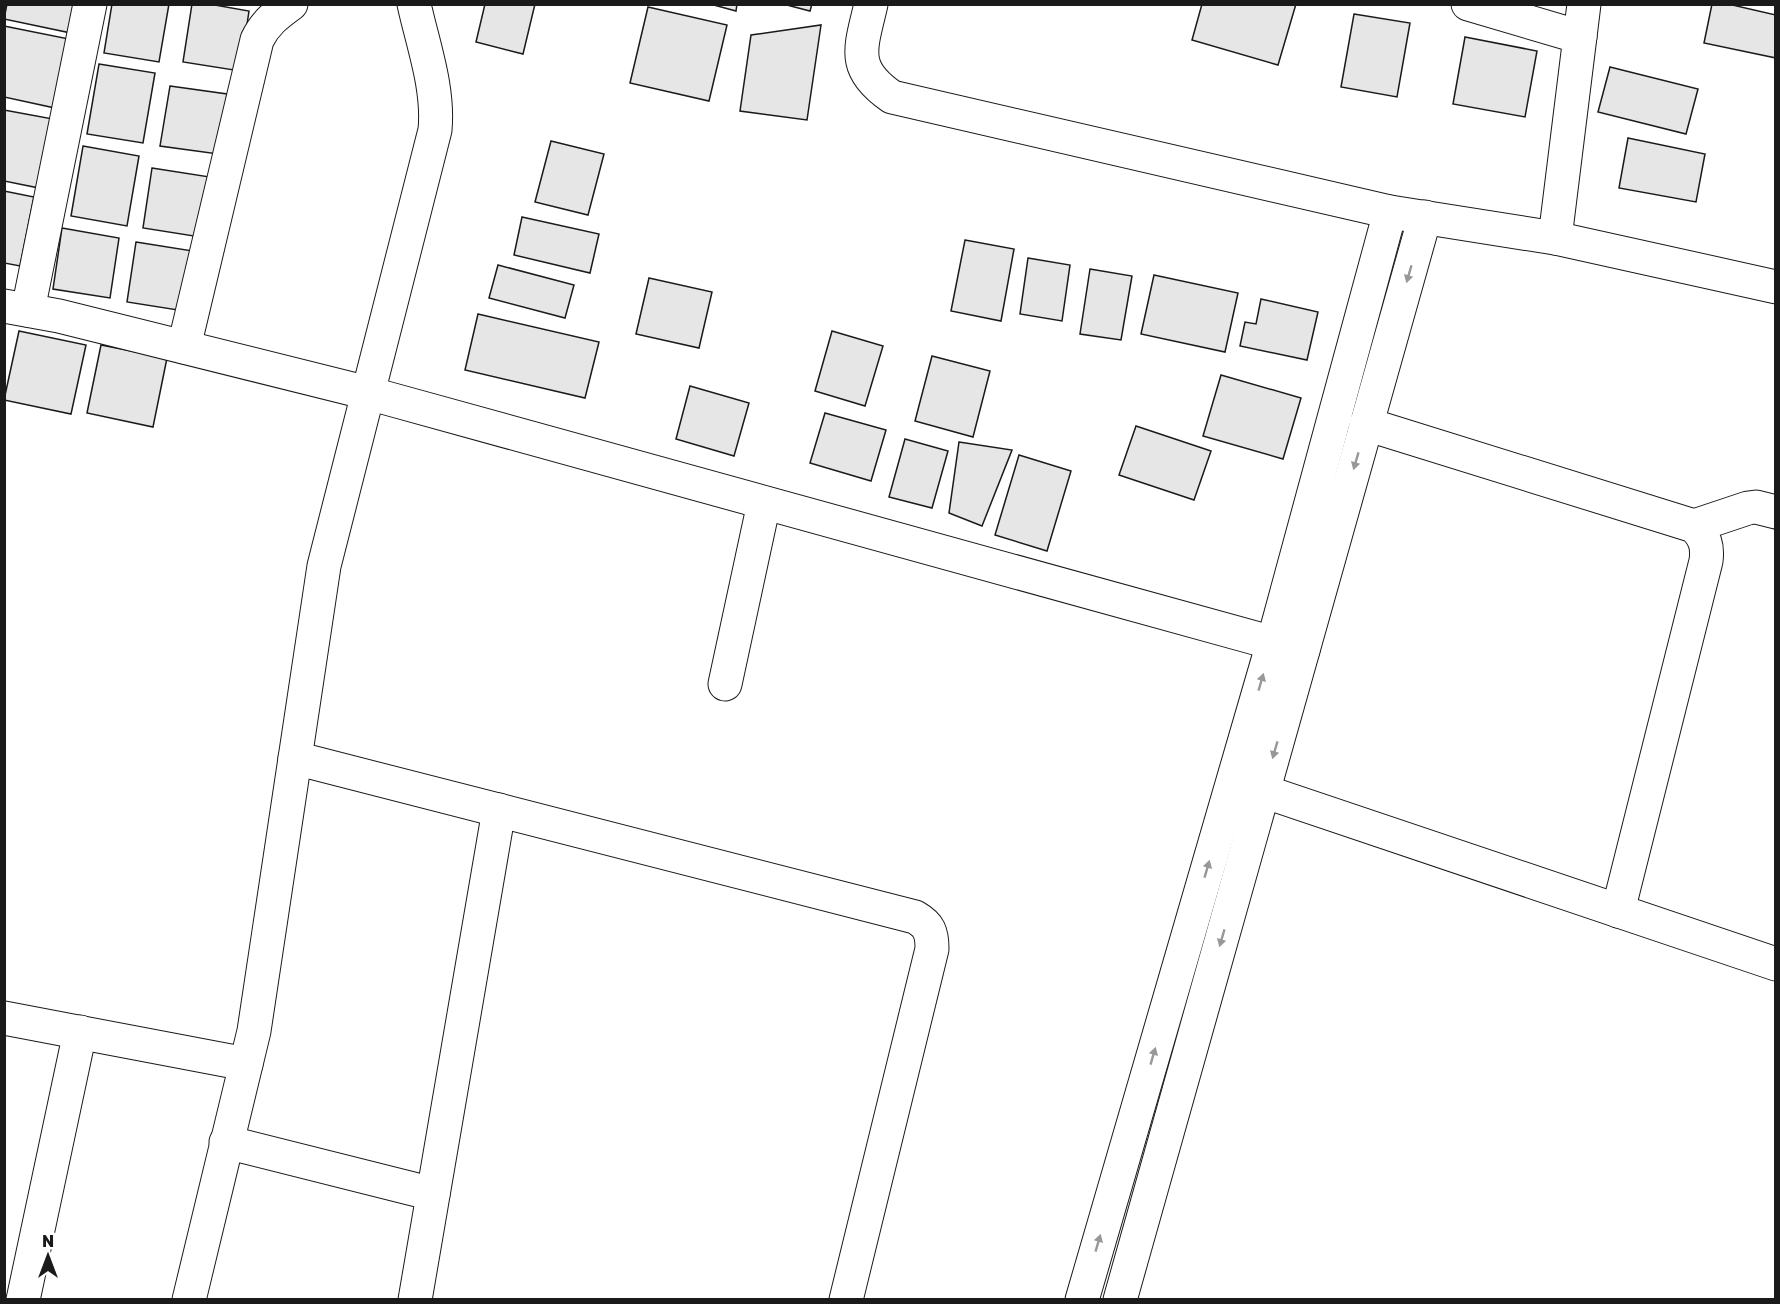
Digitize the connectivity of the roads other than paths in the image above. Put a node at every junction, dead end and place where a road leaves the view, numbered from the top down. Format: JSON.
{"nodes":[{"id":1,"x":90,"y":4,"type":"edge"},
{"id":2,"x":414,"y":4,"type":"edge"},
{"id":3,"x":871,"y":4,"type":"edge"},
{"id":4,"x":1468,"y":4,"type":"edge"},
{"id":5,"x":1584,"y":4,"type":"edge"},
{"id":6,"x":282,"y":6,"type":"edge"},
{"id":7,"x":1580,"y":37,"type":"junction"},
{"id":8,"x":1390,"y":212,"type":"junction"},
{"id":9,"x":1425,"y":218,"type":"junction"},
{"id":10,"x":1555,"y":238,"type":"junction"},
{"id":11,"x":1776,"y":287,"type":"edge"},
{"id":12,"x":16,"y":308,"type":"edge"},
{"id":13,"x":184,"y":347,"type":"junction"},
{"id":14,"x":368,"y":393,"type":"junction"},
{"id":15,"x":1366,"y":424,"type":"junction"},
{"id":16,"x":765,"y":503,"type":"junction"},
{"id":17,"x":1776,"y":512,"type":"edge"},
{"id":18,"x":1694,"y":526,"type":"junction"},
{"id":19,"x":1288,"y":646,"type":"junction"},
{"id":20,"x":725,"y":684,"type":"dead end"},
{"id":21,"x":295,"y":758,"type":"junction"},
{"id":22,"x":1263,"y":791,"type":"junction"},
{"id":23,"x":499,"y":810,"type":"junction"},
{"id":24,"x":1618,"y":911,"type":"junction"},
{"id":25,"x":1776,"y":964,"type":"edge"},
{"id":26,"x":4,"y":1018,"type":"edge"},
{"id":27,"x":80,"y":1032,"type":"junction"},
{"id":28,"x":246,"y":1064,"type":"junction"},
{"id":29,"x":226,"y":1142,"type":"junction"},
{"id":30,"x":433,"y":1194,"type":"junction"},
{"id":31,"x":23,"y":1299,"type":"edge"},
{"id":32,"x":189,"y":1299,"type":"edge"},
{"id":33,"x":415,"y":1299,"type":"edge"},
{"id":34,"x":846,"y":1299,"type":"edge"},
{"id":35,"x":1082,"y":1299,"type":"edge"},
{"id":36,"x":1120,"y":1299,"type":"edge"}],
"edges":[{"from":1,"to":12,"type":"street"},
{"from":2,"to":14,"type":"street"},
{"from":3,"to":8,"type":"street"},
{"from":4,"to":7,"type":"street"},
{"from":5,"to":7,"type":"street"},
{"from":6,"to":13,"type":"street"},
{"from":7,"to":10,"type":"street"},
{"from":8,"to":9,"type":"street"},
{"from":8,"to":19,"type":"street"},
{"from":9,"to":10,"type":"street"},
{"from":9,"to":15,"type":"street","one_way":true},
{"from":10,"to":11,"type":"street"},
{"from":12,"to":13,"type":"street"},
{"from":13,"to":14,"type":"street"},
{"from":14,"to":16,"type":"street"},
{"from":14,"to":21,"type":"street"},
{"from":15,"to":18,"type":"street"},
{"from":15,"to":19,"type":"street","one_way":true},
{"from":16,"to":19,"type":"street"},
{"from":16,"to":20,"type":"street"},
{"from":17,"to":18,"type":"street"},
{"from":18,"to":24,"type":"street"},
{"from":19,"to":22,"type":"street","one_way":true},
{"from":35,"to":19,"type":"street","one_way":true},
{"from":21,"to":23,"type":"street"},
{"from":21,"to":28,"type":"street"},
{"from":22,"to":24,"type":"street"},
{"from":22,"to":36,"type":"street","one_way":true},
{"from":23,"to":30,"type":"street"},
{"from":23,"to":34,"type":"street"},
{"from":24,"to":25,"type":"street"},
{"from":26,"to":27,"type":"street"},
{"from":27,"to":28,"type":"street"},
{"from":27,"to":31,"type":"street"},
{"from":28,"to":29,"type":"street"},
{"from":29,"to":30,"type":"street"},
{"from":29,"to":32,"type":"street"},
{"from":30,"to":33,"type":"street"}]}
